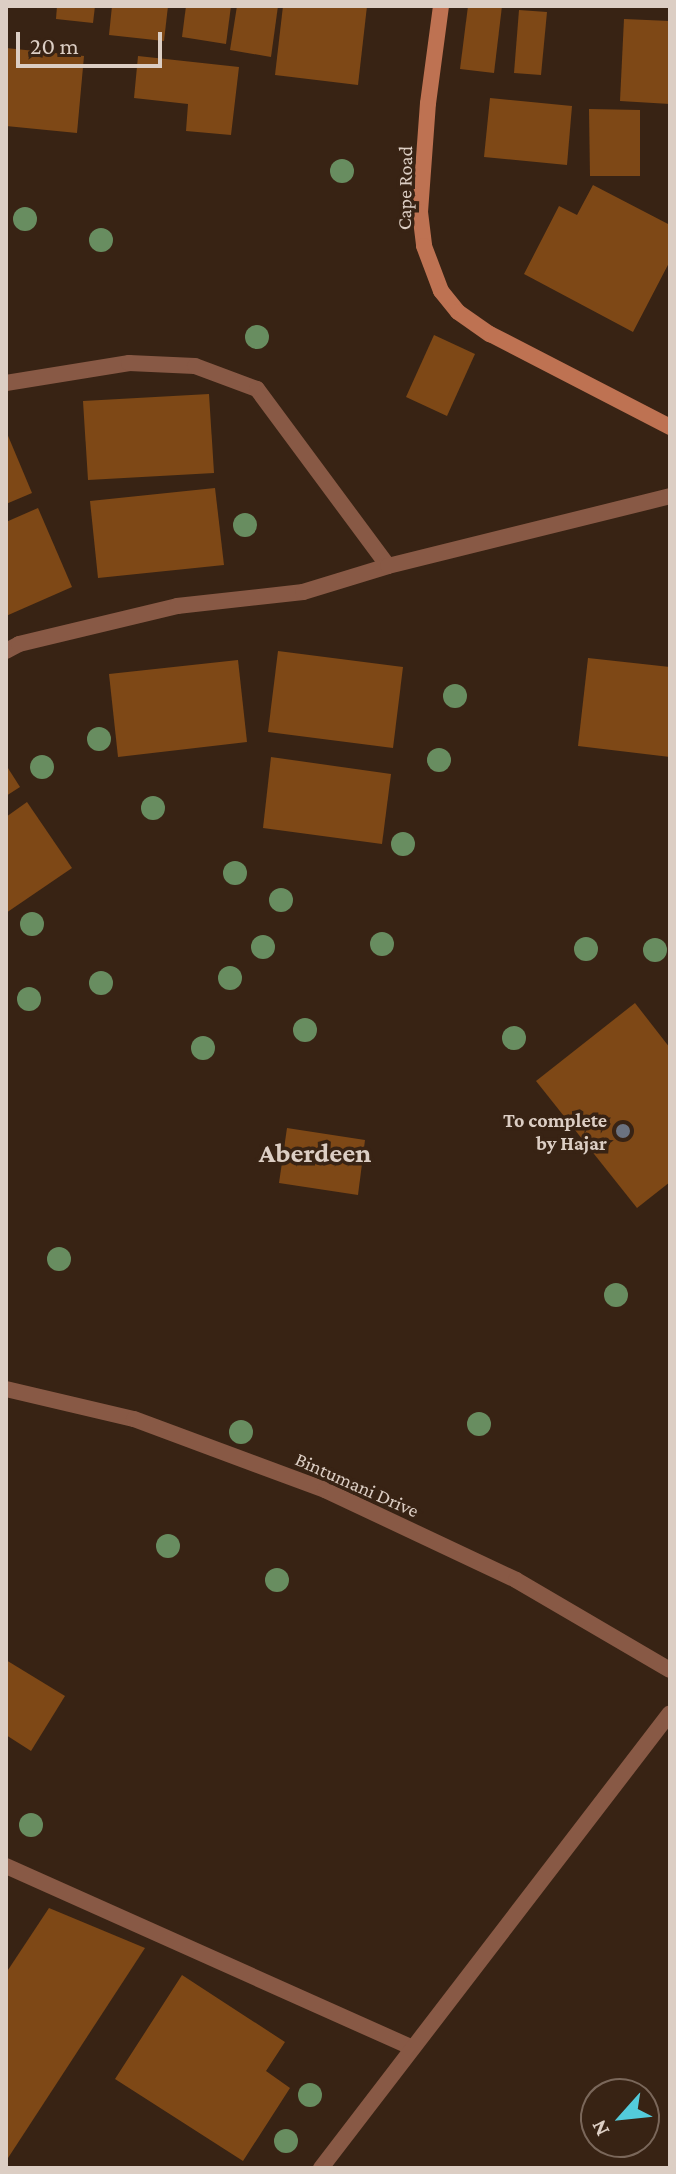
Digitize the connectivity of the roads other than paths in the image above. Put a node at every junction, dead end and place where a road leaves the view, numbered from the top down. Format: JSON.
{"nodes":[{"id":1,"x":441,"y":6,"type":"edge"},
{"id":2,"x":6,"y":383,"type":"edge"},
{"id":3,"x":670,"y":427,"type":"edge"},
{"id":4,"x":670,"y":496,"type":"edge"},
{"id":5,"x":388,"y":566,"type":"junction"},
{"id":6,"x":6,"y":651,"type":"edge"},
{"id":7,"x":6,"y":1389,"type":"edge"},
{"id":8,"x":670,"y":1670,"type":"edge"},
{"id":9,"x":670,"y":1713,"type":"edge"},
{"id":10,"x":6,"y":1866,"type":"edge"},
{"id":11,"x":411,"y":2047,"type":"junction"},
{"id":12,"x":321,"y":2168,"type":"edge"}],
"edges":[{"from":1,"to":3,"type":"street","name":"Cape Road"},
{"from":2,"to":5,"type":"street"},
{"from":4,"to":5,"type":"street"},
{"from":5,"to":6,"type":"street"},
{"from":7,"to":8,"type":"street","name":"Bintumani Drive"},
{"from":9,"to":11,"type":"street"},
{"from":10,"to":11,"type":"street"},
{"from":11,"to":12,"type":"street"}]}
